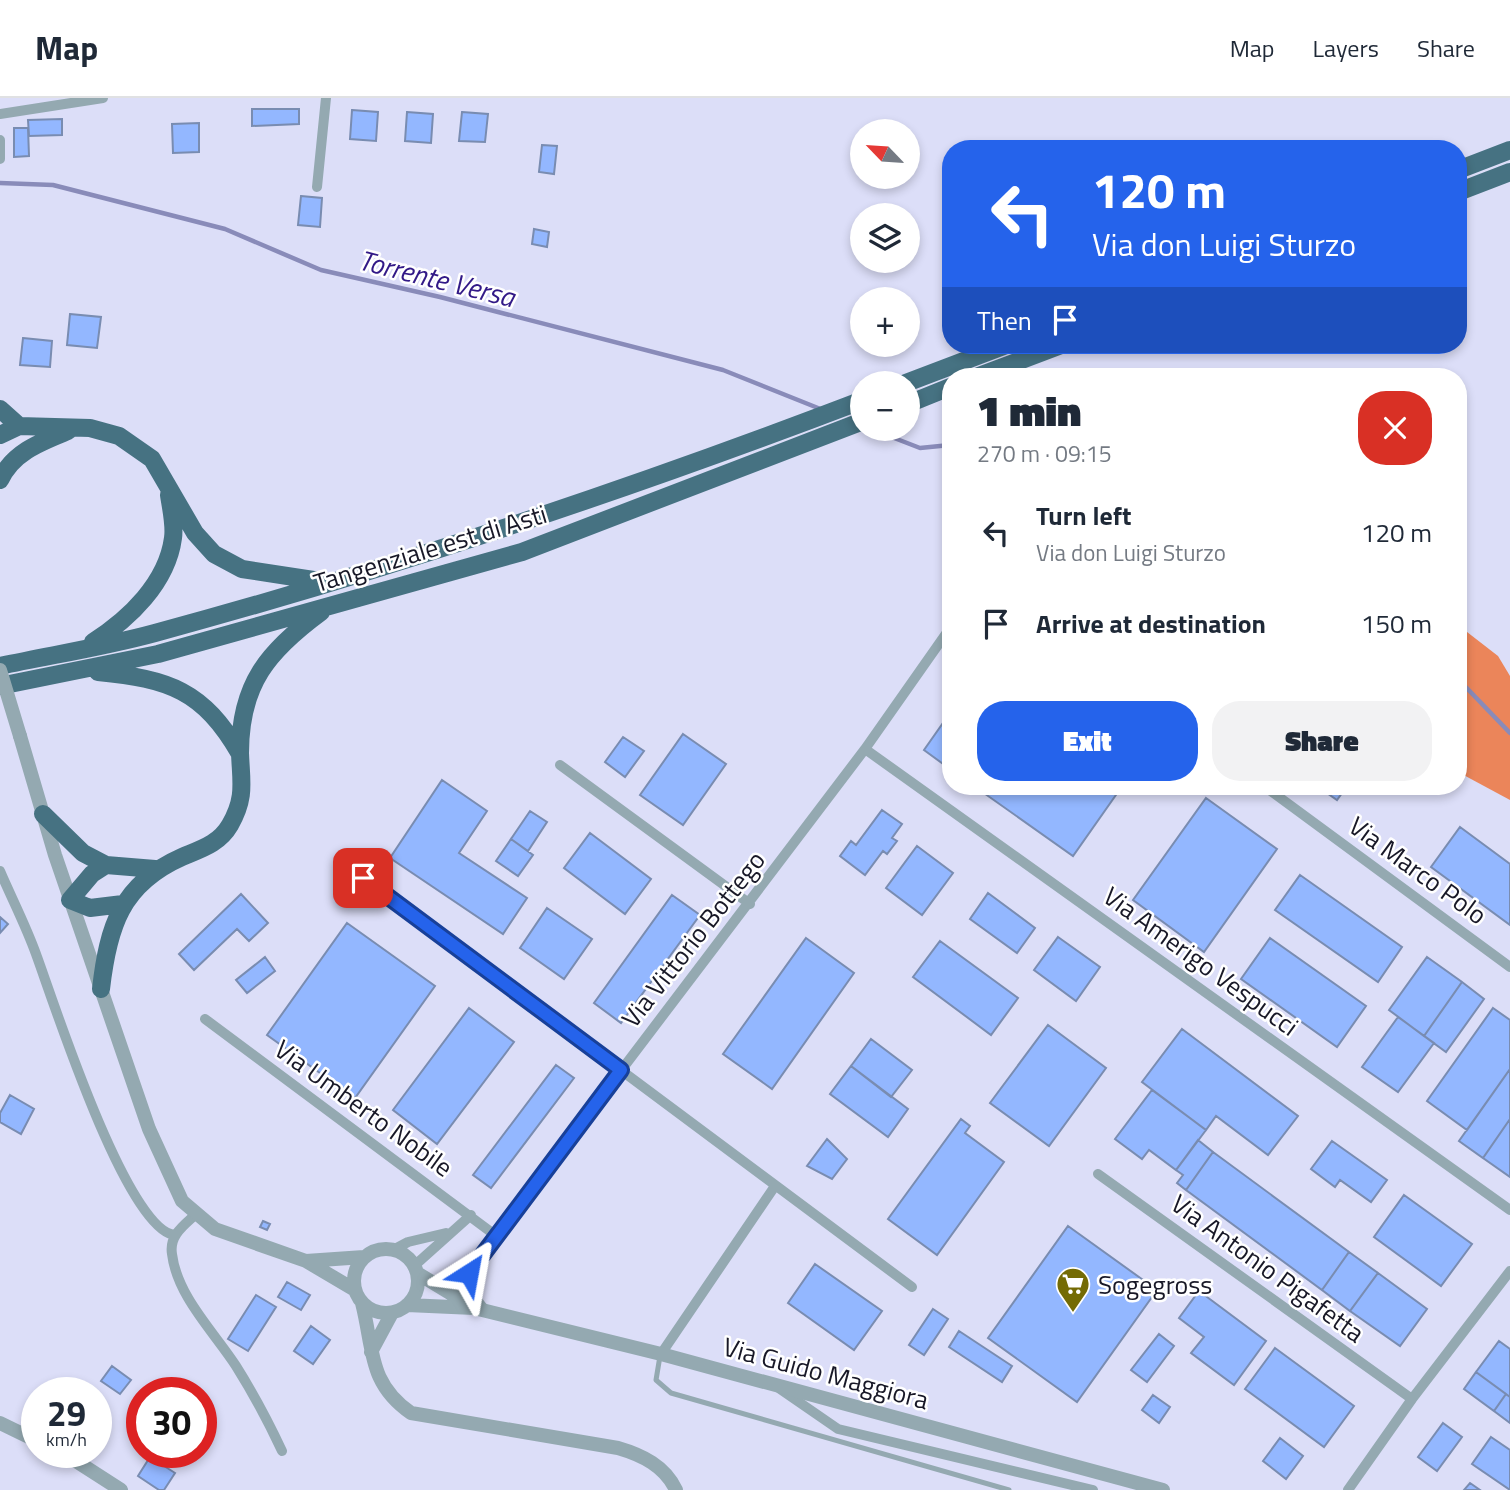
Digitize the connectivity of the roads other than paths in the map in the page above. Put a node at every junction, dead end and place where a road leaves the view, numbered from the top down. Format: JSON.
{"nodes":[{"id":1,"x":103,"y":98,"type":"edge"},
{"id":2,"x":326,"y":98,"type":"edge"},
{"id":3,"x":0,"y":114,"type":"edge"},
{"id":4,"x":0,"y":140,"type":"edge"},
{"id":5,"x":1510,"y":150,"type":"edge"},
{"id":6,"x":0,"y":159,"type":"edge"},
{"id":7,"x":1467,"y":167,"type":"edge"},
{"id":8,"x":1510,"y":172,"type":"edge"},
{"id":9,"x":317,"y":187,"type":"dead end"},
{"id":10,"x":1467,"y":189,"type":"edge"},
{"id":11,"x":982,"y":354,"type":"edge"},
{"id":12,"x":1037,"y":354,"type":"edge"},
{"id":13,"x":945,"y":368,"type":"edge"},
{"id":14,"x":1000,"y":368,"type":"edge"},
{"id":15,"x":942,"y":369,"type":"edge"},
{"id":16,"x":920,"y":378,"type":"edge"},
{"id":17,"x":942,"y":390,"type":"edge"},
{"id":18,"x":920,"y":399,"type":"edge"},
{"id":19,"x":850,"y":405,"type":"edge"},
{"id":20,"x":0,"y":409,"type":"edge"},
{"id":21,"x":19,"y":426,"type":"junction"},
{"id":22,"x":850,"y":426,"type":"edge"},
{"id":23,"x":75,"y":429,"type":"junction"},
{"id":24,"x":0,"y":435,"type":"edge"},
{"id":25,"x":2,"y":471,"type":"edge"},
{"id":26,"x":169,"y":488,"type":"junction"},
{"id":27,"x":327,"y":582,"type":"junction"},
{"id":28,"x":330,"y":606,"type":"junction"},
{"id":29,"x":942,"y":639,"type":"edge"},
{"id":30,"x":82,"y":649,"type":"junction"},
{"id":31,"x":0,"y":668,"type":"edge"},
{"id":32,"x":81,"y":670,"type":"junction"},
{"id":33,"x":0,"y":686,"type":"edge"},
{"id":34,"x":865,"y":749,"type":"junction"},
{"id":35,"x":240,"y":754,"type":"junction"},
{"id":36,"x":560,"y":765,"type":"dead end"},
{"id":37,"x":1276,"y":795,"type":"edge"},
{"id":38,"x":43,"y":814,"type":"junction"},
{"id":39,"x":106,"y":865,"type":"junction"},
{"id":40,"x":155,"y":869,"type":"junction"},
{"id":41,"x":0,"y":871,"type":"edge"},
{"id":42,"x":363,"y":878,"type":"dead end"},
{"id":43,"x":70,"y":900,"type":"junction"},
{"id":44,"x":122,"y":904,"type":"junction"},
{"id":45,"x":750,"y":904,"type":"junction"},
{"id":46,"x":1510,"y":967,"type":"edge"},
{"id":47,"x":101,"y":989,"type":"junction"},
{"id":48,"x":205,"y":1019,"type":"dead end"},
{"id":49,"x":621,"y":1070,"type":"junction"},
{"id":50,"x":1098,"y":1174,"type":"dead end"},
{"id":51,"x":775,"y":1186,"type":"junction"},
{"id":52,"x":1510,"y":1210,"type":"edge"},
{"id":53,"x":195,"y":1215,"type":"junction"},
{"id":54,"x":471,"y":1215,"type":"junction"},
{"id":55,"x":449,"y":1233,"type":"junction"},
{"id":56,"x":175,"y":1235,"type":"junction"},
{"id":57,"x":495,"y":1235,"type":"junction"},
{"id":58,"x":393,"y":1250,"type":"junction"},
{"id":59,"x":364,"y":1257,"type":"junction"},
{"id":60,"x":306,"y":1261,"type":"junction"},
{"id":61,"x":415,"y":1270,"type":"junction"},
{"id":62,"x":1510,"y":1271,"type":"edge"},
{"id":63,"x":912,"y":1287,"type":"dead end"},
{"id":64,"x":355,"y":1290,"type":"junction"},
{"id":65,"x":362,"y":1303,"type":"junction"},
{"id":66,"x":407,"y":1305,"type":"junction"},
{"id":67,"x":480,"y":1309,"type":"junction"},
{"id":68,"x":392,"y":1312,"type":"junction"},
{"id":69,"x":371,"y":1353,"type":"junction"},
{"id":70,"x":661,"y":1354,"type":"junction"},
{"id":71,"x":775,"y":1385,"type":"junction"},
{"id":72,"x":1412,"y":1399,"type":"junction"},
{"id":73,"x":0,"y":1423,"type":"edge"},
{"id":74,"x":21,"y":1433,"type":"edge"},
{"id":75,"x":282,"y":1451,"type":"dead end"},
{"id":76,"x":87,"y":1468,"type":"edge"},
{"id":77,"x":121,"y":1490,"type":"edge"},
{"id":78,"x":676,"y":1490,"type":"edge"},
{"id":79,"x":1009,"y":1490,"type":"edge"},
{"id":80,"x":1093,"y":1490,"type":"edge"},
{"id":81,"x":1163,"y":1490,"type":"edge"},
{"id":82,"x":1348,"y":1490,"type":"edge"}],
"edges":[{"from":1,"to":3,"type":"street"},
{"from":2,"to":9,"type":"street"},
{"from":4,"to":6,"type":"street"},
{"from":5,"to":7,"type":"highway"},
{"from":8,"to":10,"type":"highway"},
{"from":11,"to":13,"type":"highway"},
{"from":12,"to":14,"type":"highway"},
{"from":15,"to":16,"type":"highway"},
{"from":17,"to":18,"type":"highway"},
{"from":19,"to":27,"type":"highway","name":"Tangenziale est di Asti"},
{"from":20,"to":21,"type":"highway"},
{"from":21,"to":23,"type":"highway"},
{"from":21,"to":24,"type":"highway"},
{"from":22,"to":28,"type":"highway","name":"Tangenziale est di Asti"},
{"from":23,"to":25,"type":"highway"},
{"from":23,"to":26,"type":"highway"},
{"from":26,"to":27,"type":"highway"},
{"from":26,"to":30,"type":"highway"},
{"from":27,"to":30,"type":"highway","name":"Tangenziale est di Asti"},
{"from":28,"to":32,"type":"highway","name":"Tangenziale est di Asti"},
{"from":28,"to":35,"type":"highway"},
{"from":29,"to":34,"type":"street","name":"Via Vittorio Bottego"},
{"from":30,"to":31,"type":"highway","name":"Tangenziale est di Asti"},
{"from":31,"to":38,"type":"street","bridge":true},
{"from":32,"to":33,"type":"highway","name":"Tangenziale est di Asti"},
{"from":32,"to":35,"type":"highway"},
{"from":34,"to":45,"type":"street","name":"Via Vittorio Bottego"},
{"from":34,"to":52,"type":"street","name":"Via Amerigo Vespucci"},
{"from":35,"to":40,"type":"highway"},
{"from":36,"to":45,"type":"street"},
{"from":37,"to":46,"type":"street","name":"Via Marco Polo"},
{"from":38,"to":39,"type":"highway"},
{"from":38,"to":43,"type":"street"},
{"from":39,"to":40,"type":"highway"},
{"from":39,"to":43,"type":"highway"},
{"from":40,"to":44,"type":"highway"},
{"from":41,"to":56,"type":"street"},
{"from":42,"to":49,"type":"street"},
{"from":43,"to":44,"type":"highway"},
{"from":43,"to":47,"type":"street"},
{"from":44,"to":47,"type":"highway"},
{"from":45,"to":49,"type":"street","name":"Via Vittorio Bottego"},
{"from":47,"to":53,"type":"street"},
{"from":48,"to":54,"type":"street","name":"Via Umberto Nobile"},
{"from":49,"to":51,"type":"street"},
{"from":49,"to":57,"type":"street","name":"Via Vittorio Bottego"},
{"from":50,"to":72,"type":"street","name":"Via Antonio Pigafetta"},
{"from":51,"to":63,"type":"street"},
{"from":51,"to":70,"type":"street"},
{"from":53,"to":56,"type":"street"},
{"from":53,"to":60,"type":"street"},
{"from":54,"to":55,"type":"street"},
{"from":54,"to":57,"type":"street","name":"Via Umberto Nobile"},
{"from":55,"to":58,"type":"street"},
{"from":55,"to":61,"type":"street"},
{"from":56,"to":75,"type":"street"},
{"from":57,"to":67,"type":"street","name":"Via Vittorio Bottego"},
{"from":58,"to":59,"type":"street"},
{"from":58,"to":61,"type":"street"},
{"from":59,"to":60,"type":"street"},
{"from":59,"to":64,"type":"street"},
{"from":60,"to":64,"type":"street"},
{"from":61,"to":66,"type":"street"},
{"from":61,"to":67,"type":"street","name":"Via Guido Maggiora"},
{"from":62,"to":72,"type":"street"},
{"from":64,"to":65,"type":"street"},
{"from":65,"to":68,"type":"street"},
{"from":65,"to":69,"type":"street"},
{"from":66,"to":67,"type":"street","name":"Via Guido Maggiora"},
{"from":66,"to":68,"type":"street"},
{"from":67,"to":70,"type":"street","name":"Via Guido Maggiora"},
{"from":68,"to":69,"type":"street"},
{"from":69,"to":78,"type":"street"},
{"from":70,"to":71,"type":"street","name":"Via Guido Maggiora"},
{"from":70,"to":79,"type":"lane"},
{"from":71,"to":80,"type":"street"},
{"from":71,"to":81,"type":"street","name":"Via Guido Maggiora"},
{"from":72,"to":82,"type":"street"},
{"from":73,"to":74,"type":"street"},
{"from":76,"to":77,"type":"street"}]}
